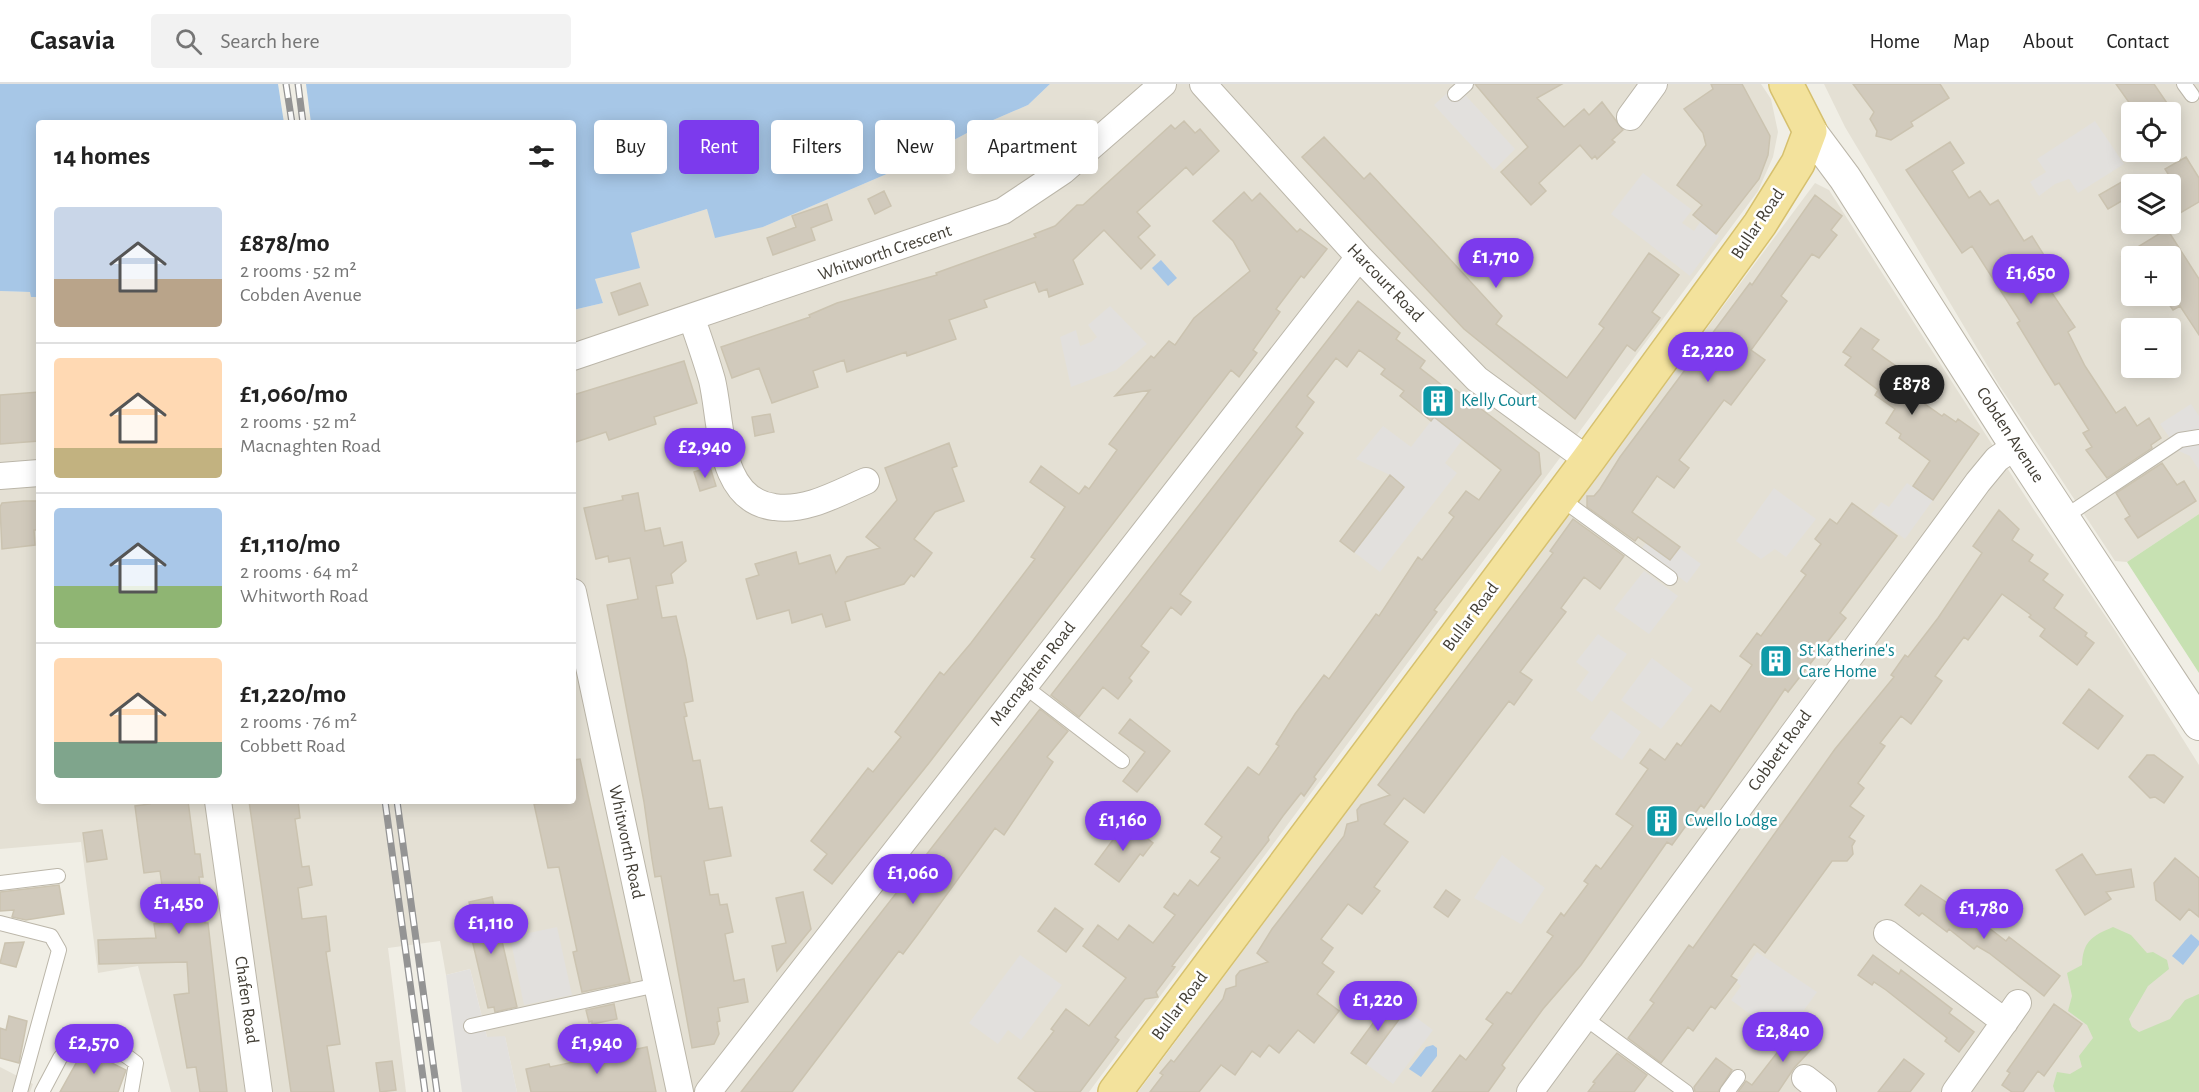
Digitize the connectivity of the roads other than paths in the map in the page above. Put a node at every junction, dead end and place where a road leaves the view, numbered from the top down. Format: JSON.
{"nodes":[{"id":1,"x":1163,"y":84,"type":"edge"},
{"id":2,"x":1203,"y":84,"type":"edge"},
{"id":3,"x":1466,"y":84,"type":"edge"},
{"id":4,"x":1654,"y":84,"type":"edge"},
{"id":5,"x":1786,"y":84,"type":"edge"},
{"id":6,"x":1455,"y":94,"type":"dead end"},
{"id":7,"x":1630,"y":117,"type":"dead end"},
{"id":8,"x":1810,"y":131,"type":"junction"},
{"id":9,"x":1359,"y":257,"type":"junction"},
{"id":10,"x":692,"y":318,"type":"junction"},
{"id":11,"x":576,"y":356,"type":"edge"},
{"id":12,"x":2199,"y":437,"type":"edge"},
{"id":13,"x":2016,"y":446,"type":"junction"},
{"id":14,"x":1588,"y":460,"type":"junction"},
{"id":15,"x":36,"y":473,"type":"edge"},
{"id":16,"x":0,"y":476,"type":"edge"},
{"id":17,"x":866,"y":482,"type":"dead end"},
{"id":18,"x":1560,"y":498,"type":"junction"},
{"id":19,"x":2063,"y":518,"type":"junction"},
{"id":20,"x":1670,"y":578,"type":"dead end"},
{"id":21,"x":576,"y":606,"type":"edge"},
{"id":22,"x":1024,"y":686,"type":"junction"},
{"id":23,"x":2199,"y":724,"type":"edge"},
{"id":24,"x":1122,"y":761,"type":"dead end"},
{"id":25,"x":218,"y":804,"type":"edge"},
{"id":26,"x":58,"y":876,"type":"dead end"},
{"id":27,"x":0,"y":883,"type":"edge"},
{"id":28,"x":0,"y":923,"type":"edge"},
{"id":29,"x":1887,"y":933,"type":"dead end"},
{"id":30,"x":657,"y":986,"type":"junction"},
{"id":31,"x":1585,"y":1018,"type":"junction"},
{"id":32,"x":471,"y":1026,"type":"dead end"},
{"id":33,"x":1738,"y":1077,"type":"dead end"},
{"id":34,"x":1542,"y":1088,"type":"edge"},
{"id":35,"x":20,"y":1092,"type":"edge"},
{"id":36,"x":42,"y":1092,"type":"edge"},
{"id":37,"x":131,"y":1092,"type":"edge"},
{"id":38,"x":259,"y":1092,"type":"edge"},
{"id":39,"x":680,"y":1092,"type":"edge"},
{"id":40,"x":708,"y":1092,"type":"edge"},
{"id":41,"x":1115,"y":1092,"type":"edge"},
{"id":42,"x":1686,"y":1092,"type":"edge"},
{"id":43,"x":1726,"y":1092,"type":"edge"},
{"id":44,"x":1955,"y":1092,"type":"edge"}],
"edges":[{"from":1,"to":10,"type":"street","name":"Whitworth Crescent"},
{"from":2,"to":9,"type":"street","name":"Harcourt Road"},
{"from":3,"to":6,"type":"lane"},
{"from":4,"to":7,"type":"street"},
{"from":5,"to":8,"type":"main road","name":"Cobden Avenue"},
{"from":8,"to":13,"type":"street","name":"Cobden Avenue"},
{"from":8,"to":14,"type":"main road","name":"Bullar Road"},
{"from":9,"to":14,"type":"street","name":"Harcourt Road"},
{"from":9,"to":22,"type":"street","name":"Macnaghten Road"},
{"from":10,"to":11,"type":"street","name":"Whitworth Crescent"},
{"from":10,"to":17,"type":"street"},
{"from":12,"to":19,"type":"lane"},
{"from":13,"to":19,"type":"street","name":"Cobden Avenue"},
{"from":13,"to":31,"type":"street","name":"Cobbett Road"},
{"from":14,"to":18,"type":"main road","name":"Bullar Road"},
{"from":15,"to":16,"type":"street"},
{"from":18,"to":20,"type":"lane"},
{"from":18,"to":41,"type":"main road","name":"Bullar Road"},
{"from":19,"to":23,"type":"street","name":"Cobden Avenue"},
{"from":21,"to":30,"type":"street","name":"Whitworth Road"},
{"from":22,"to":24,"type":"lane"},
{"from":22,"to":40,"type":"street","name":"Macnaghten Road"},
{"from":25,"to":38,"type":"street","name":"Chafen Road"},
{"from":26,"to":27,"type":"lane"},
{"from":28,"to":35,"type":"lane"},
{"from":29,"to":44,"type":"street"},
{"from":30,"to":32,"type":"lane"},
{"from":30,"to":39,"type":"street","name":"Whitworth Road"},
{"from":31,"to":34,"type":"street","name":"Cobbett Road"},
{"from":31,"to":42,"type":"lane"},
{"from":33,"to":43,"type":"lane"},
{"from":36,"to":37,"type":"lane"}]}
